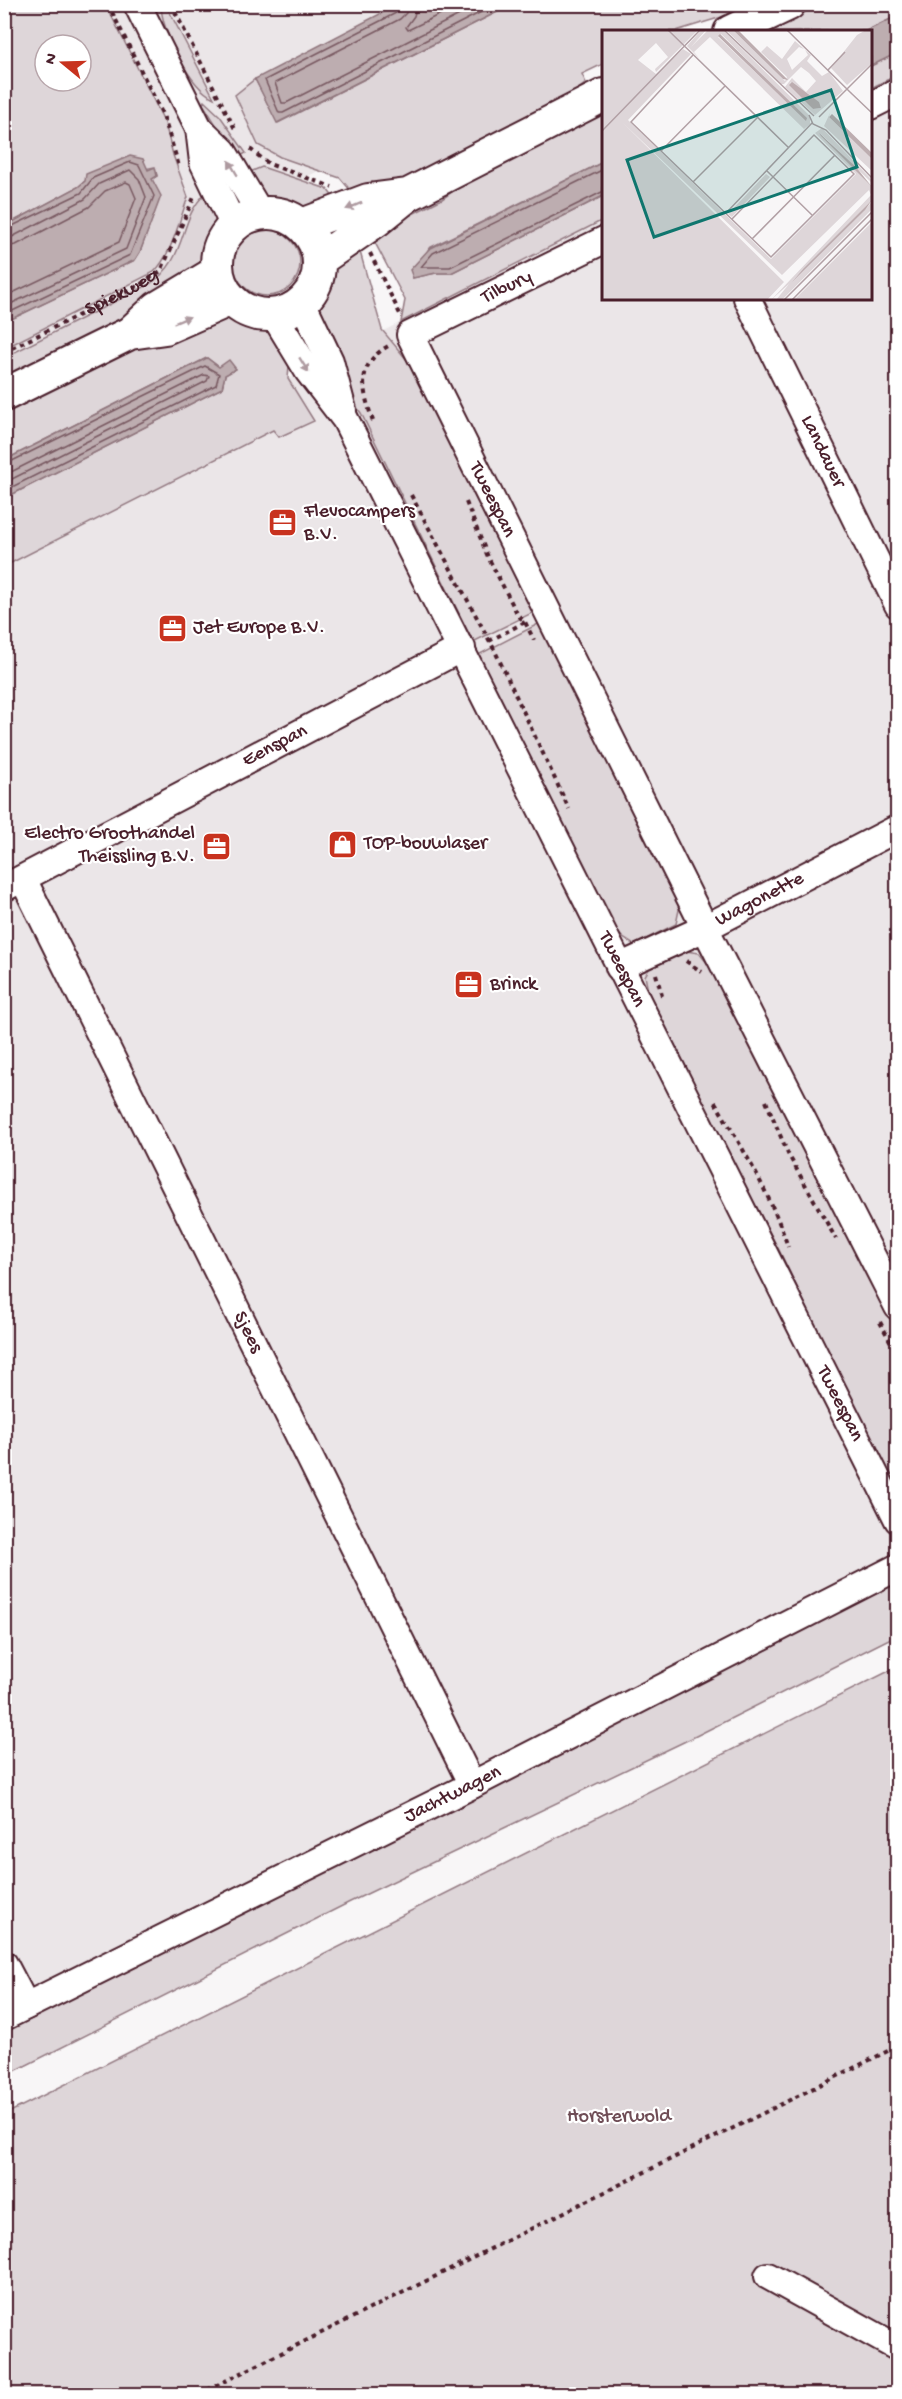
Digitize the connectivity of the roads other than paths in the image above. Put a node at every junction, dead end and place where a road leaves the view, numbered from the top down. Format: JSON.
{"nodes":[{"id":1,"x":117,"y":6,"type":"edge"},
{"id":2,"x":778,"y":8,"type":"edge"},
{"id":3,"x":734,"y":30,"type":"edge"},
{"id":4,"x":897,"y":92,"type":"edge"},
{"id":5,"x":602,"y":96,"type":"edge"},
{"id":6,"x":872,"y":105,"type":"edge"},
{"id":7,"x":408,"y":195,"type":"junction"},
{"id":8,"x":247,"y":219,"type":"junction"},
{"id":9,"x":302,"y":225,"type":"junction"},
{"id":10,"x":602,"y":241,"type":"edge"},
{"id":11,"x":319,"y":260,"type":"junction"},
{"id":12,"x":224,"y":286,"type":"junction"},
{"id":13,"x":748,"y":300,"type":"edge"},
{"id":14,"x":302,"y":302,"type":"junction"},
{"id":15,"x":274,"y":315,"type":"junction"},
{"id":16,"x":404,"y":345,"type":"joint"},
{"id":17,"x":4,"y":395,"type":"edge"},
{"id":18,"x":345,"y":419,"type":"junction"},
{"id":19,"x":897,"y":605,"type":"edge"},
{"id":20,"x":462,"y":648,"type":"junction"},
{"id":21,"x":897,"y":828,"type":"edge"},
{"id":22,"x":14,"y":883,"type":"edge"},
{"id":23,"x":705,"y":928,"type":"junction"},
{"id":24,"x":619,"y":968,"type":"junction"},
{"id":25,"x":887,"y":1311,"type":"edge"},
{"id":26,"x":897,"y":1520,"type":"edge"},
{"id":27,"x":897,"y":1567,"type":"edge"},
{"id":28,"x":472,"y":1785,"type":"junction"},
{"id":29,"x":4,"y":1964,"type":"edge"},
{"id":30,"x":15,"y":2012,"type":"edge"},
{"id":31,"x":768,"y":2276,"type":"dead end"},
{"id":32,"x":897,"y":2348,"type":"edge"}],
"edges":[{"from":1,"to":8,"type":"street"},
{"from":2,"to":3,"type":"main road"},
{"from":4,"to":6,"type":"street"},
{"from":5,"to":7,"type":"main road"},
{"from":7,"to":9,"type":"main road","one_way":true},
{"from":7,"to":11,"type":"main road"},
{"from":8,"to":9,"type":"main road"},
{"from":8,"to":12,"type":"main road"},
{"from":9,"to":11,"type":"main road"},
{"from":10,"to":16,"type":"street","name":"Tilbury"},
{"from":11,"to":14,"type":"main road"},
{"from":12,"to":15,"type":"main road"},
{"from":12,"to":17,"type":"main road","name":"Spiekweg"},
{"from":13,"to":19,"type":"street","name":"Landauer"},
{"from":14,"to":15,"type":"main road"},
{"from":14,"to":18,"type":"street","name":"Tweespan"},
{"from":15,"to":18,"type":"street","name":"Tweespan","one_way":true},
{"from":16,"to":23,"type":"street","name":"Tweespan"},
{"from":18,"to":20,"type":"street","name":"Tweespan"},
{"from":20,"to":22,"type":"street","name":"Eenspan"},
{"from":20,"to":24,"type":"street","name":"Tweespan"},
{"from":21,"to":23,"type":"street","name":"Wagonette"},
{"from":22,"to":28,"type":"street","name":"Sjees"},
{"from":23,"to":24,"type":"street","name":"Wagonette"},
{"from":23,"to":25,"type":"street","name":"Tweespan"},
{"from":24,"to":26,"type":"street","name":"Tweespan"},
{"from":27,"to":28,"type":"street","name":"Jachtwagen"},
{"from":28,"to":30,"type":"street","name":"Jachtwagen"},
{"from":29,"to":30,"type":"street"},
{"from":31,"to":32,"type":"street"}]}
